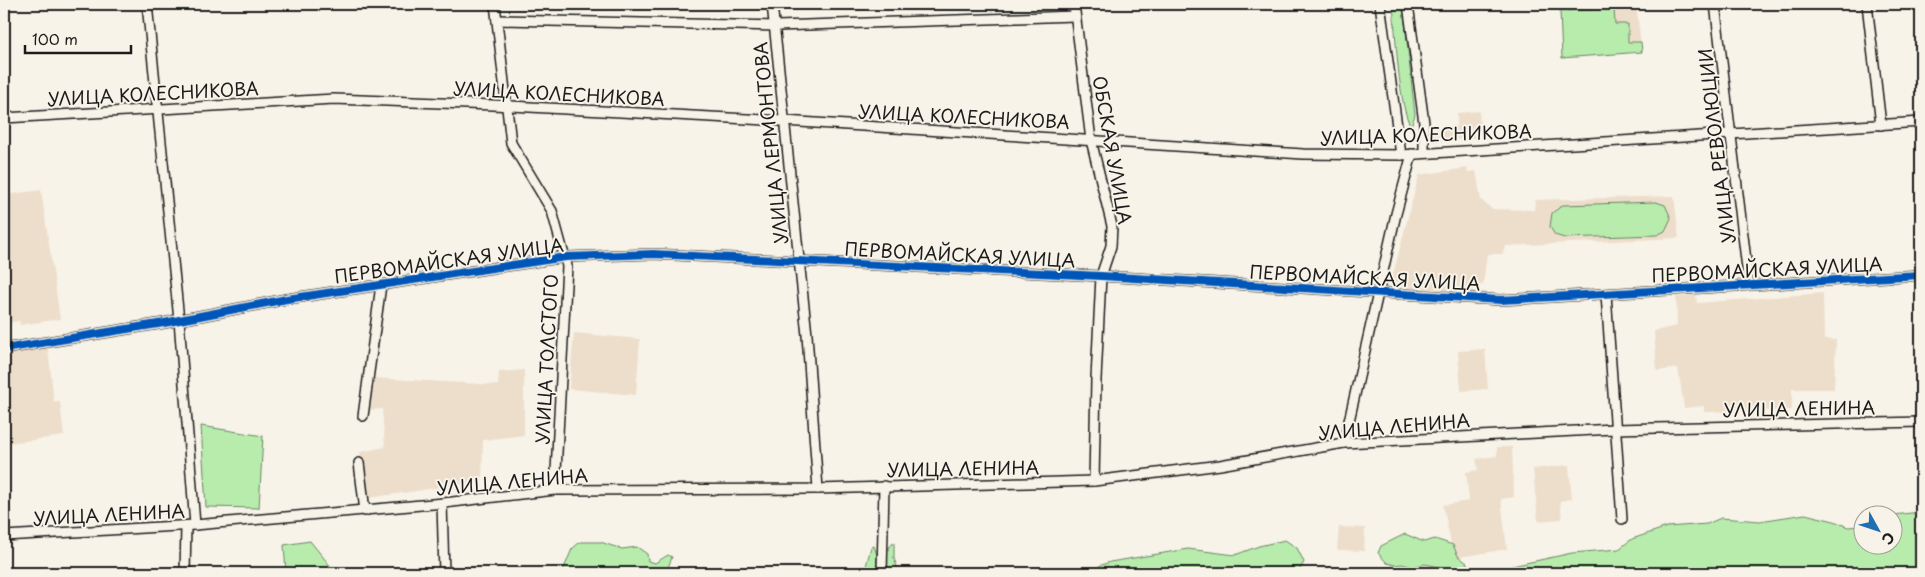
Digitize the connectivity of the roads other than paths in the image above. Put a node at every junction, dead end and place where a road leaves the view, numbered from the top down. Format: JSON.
{"nodes":[{"id":1,"x":147,"y":4,"type":"edge"},
{"id":2,"x":495,"y":4,"type":"edge"},
{"id":3,"x":772,"y":4,"type":"edge"},
{"id":4,"x":1074,"y":4,"type":"edge"},
{"id":5,"x":1380,"y":4,"type":"edge"},
{"id":6,"x":1408,"y":4,"type":"edge"},
{"id":7,"x":1715,"y":4,"type":"edge"},
{"id":8,"x":1867,"y":4,"type":"edge"},
{"id":9,"x":1075,"y":16,"type":"junction"},
{"id":10,"x":497,"y":20,"type":"junction"},
{"id":11,"x":775,"y":26,"type":"junction"},
{"id":12,"x":507,"y":106,"type":"junction"},
{"id":13,"x":157,"y":110,"type":"junction"},
{"id":14,"x":4,"y":118,"type":"edge"},
{"id":15,"x":784,"y":121,"type":"junction"},
{"id":16,"x":1921,"y":122,"type":"edge"},
{"id":17,"x":1881,"y":124,"type":"junction"},
{"id":18,"x":1731,"y":134,"type":"junction"},
{"id":19,"x":1090,"y":140,"type":"junction"},
{"id":20,"x":1424,"y":153,"type":"junction"},
{"id":21,"x":1412,"y":154,"type":"junction"},
{"id":22,"x":1400,"y":155,"type":"junction"},
{"id":23,"x":566,"y":257,"type":"junction"},
{"id":24,"x":798,"y":262,"type":"junction"},
{"id":25,"x":1921,"y":275,"type":"edge"},
{"id":26,"x":1101,"y":276,"type":"junction"},
{"id":27,"x":381,"y":285,"type":"junction"},
{"id":28,"x":1749,"y":285,"type":"junction"},
{"id":29,"x":1378,"y":292,"type":"junction"},
{"id":30,"x":1606,"y":294,"type":"junction"},
{"id":31,"x":179,"y":320,"type":"junction"},
{"id":32,"x":4,"y":349,"type":"edge"},
{"id":33,"x":363,"y":416,"type":"dead end"},
{"id":34,"x":1921,"y":422,"type":"edge"},
{"id":35,"x":1614,"y":429,"type":"junction"},
{"id":36,"x":1344,"y":443,"type":"junction"},
{"id":37,"x":359,"y":463,"type":"dead end"},
{"id":38,"x":1094,"y":481,"type":"junction"},
{"id":39,"x":884,"y":486,"type":"junction"},
{"id":40,"x":818,"y":489,"type":"junction"},
{"id":41,"x":555,"y":490,"type":"junction"},
{"id":42,"x":442,"y":503,"type":"junction"},
{"id":43,"x":365,"y":511,"type":"junction"},
{"id":44,"x":1622,"y":519,"type":"dead end"},
{"id":45,"x":190,"y":526,"type":"junction"},
{"id":46,"x":4,"y":536,"type":"edge"},
{"id":47,"x":185,"y":573,"type":"edge"},
{"id":48,"x":444,"y":573,"type":"edge"},
{"id":49,"x":882,"y":573,"type":"edge"}],
"edges":[{"from":1,"to":13,"type":"street"},
{"from":2,"to":10,"type":"street","name":"УЛИЦА ТОЛСТОГО"},
{"from":3,"to":11,"type":"street","name":"УЛИЦА ЛЕРМОНТОВА"},
{"from":4,"to":9,"type":"street","name":"ОБСКАЯ УЛИЦА"},
{"from":5,"to":22,"type":"street"},
{"from":6,"to":20,"type":"street"},
{"from":7,"to":18,"type":"street","name":"УЛИЦА РЕВОЛЮЦИИ"},
{"from":8,"to":17,"type":"street"},
{"from":9,"to":11,"type":"street"},
{"from":9,"to":19,"type":"street","name":"ОБСКАЯ УЛИЦА"},
{"from":10,"to":11,"type":"street"},
{"from":10,"to":12,"type":"street","name":"УЛИЦА ТОЛСТОГО"},
{"from":11,"to":15,"type":"street","name":"УЛИЦА ЛЕРМОНТОВА"},
{"from":12,"to":13,"type":"street","name":"УЛИЦА КОЛЕСНИКОВА"},
{"from":12,"to":15,"type":"street","name":"УЛИЦА КОЛЕСНИКОВА"},
{"from":12,"to":23,"type":"street","name":"УЛИЦА ТОЛСТОГО"},
{"from":13,"to":14,"type":"street","name":"УЛИЦА КОЛЕСНИКОВА"},
{"from":13,"to":31,"type":"street"},
{"from":15,"to":19,"type":"street","name":"УЛИЦА КОЛЕСНИКОВА"},
{"from":15,"to":24,"type":"street","name":"УЛИЦА ЛЕРМОНТОВА"},
{"from":16,"to":17,"type":"street","name":"УЛИЦА КОЛЕСНИКОВА"},
{"from":17,"to":18,"type":"street","name":"УЛИЦА КОЛЕСНИКОВА"},
{"from":18,"to":20,"type":"street","name":"УЛИЦА КОЛЕСНИКОВА"},
{"from":18,"to":28,"type":"street","name":"УЛИЦА РЕВОЛЮЦИИ"},
{"from":19,"to":22,"type":"street","name":"УЛИЦА КОЛЕСНИКОВА"},
{"from":19,"to":26,"type":"street","name":"ОБСКАЯ УЛИЦА"},
{"from":20,"to":21,"type":"street","name":"УЛИЦА КОЛЕСНИКОВА"},
{"from":21,"to":22,"type":"street","name":"УЛИЦА КОЛЕСНИКОВА"},
{"from":21,"to":29,"type":"street"},
{"from":23,"to":24,"type":"street","name":"ПЕРВОМАЙСКАЯ УЛИЦА"},
{"from":23,"to":27,"type":"street","name":"ПЕРВОМАЙСКАЯ УЛИЦА"},
{"from":23,"to":41,"type":"street","name":"УЛИЦА ТОЛСТОГО"},
{"from":24,"to":26,"type":"street","name":"ПЕРВОМАЙСКАЯ УЛИЦА"},
{"from":24,"to":40,"type":"street","name":"УЛИЦА ЛЕРМОНТОВА"},
{"from":25,"to":28,"type":"street","name":"ПЕРВОМАЙСКАЯ УЛИЦА"},
{"from":26,"to":29,"type":"street","name":"ПЕРВОМАЙСКАЯ УЛИЦА"},
{"from":26,"to":38,"type":"street","name":"ОБСКАЯ УЛИЦА"},
{"from":27,"to":31,"type":"street","name":"ПЕРВОМАЙСКАЯ УЛИЦА"},
{"from":27,"to":33,"type":"street"},
{"from":28,"to":30,"type":"street","name":"ПЕРВОМАЙСКАЯ УЛИЦА"},
{"from":29,"to":30,"type":"street","name":"ПЕРВОМАЙСКАЯ УЛИЦА"},
{"from":29,"to":36,"type":"street"},
{"from":30,"to":35,"type":"street"},
{"from":31,"to":32,"type":"street","name":"ПЕРВОМАЙСКАЯ УЛИЦА"},
{"from":31,"to":45,"type":"street"},
{"from":34,"to":35,"type":"street","name":"УЛИЦА ЛЕНИНА"},
{"from":35,"to":36,"type":"street","name":"УЛИЦА ЛЕНИНА"},
{"from":35,"to":44,"type":"street"},
{"from":36,"to":38,"type":"street","name":"УЛИЦА ЛЕНИНА"},
{"from":37,"to":43,"type":"street"},
{"from":38,"to":39,"type":"street","name":"УЛИЦА ЛЕНИНА"},
{"from":39,"to":40,"type":"street","name":"УЛИЦА ЛЕНИНА"},
{"from":39,"to":49,"type":"street"},
{"from":40,"to":41,"type":"street","name":"УЛИЦА ЛЕНИНА"},
{"from":41,"to":42,"type":"street","name":"УЛИЦА ЛЕНИНА"},
{"from":42,"to":43,"type":"street","name":"УЛИЦА ЛЕНИНА"},
{"from":42,"to":48,"type":"street"},
{"from":43,"to":45,"type":"street","name":"УЛИЦА ЛЕНИНА"},
{"from":45,"to":46,"type":"street","name":"УЛИЦА ЛЕНИНА"},
{"from":45,"to":47,"type":"street"}]}
